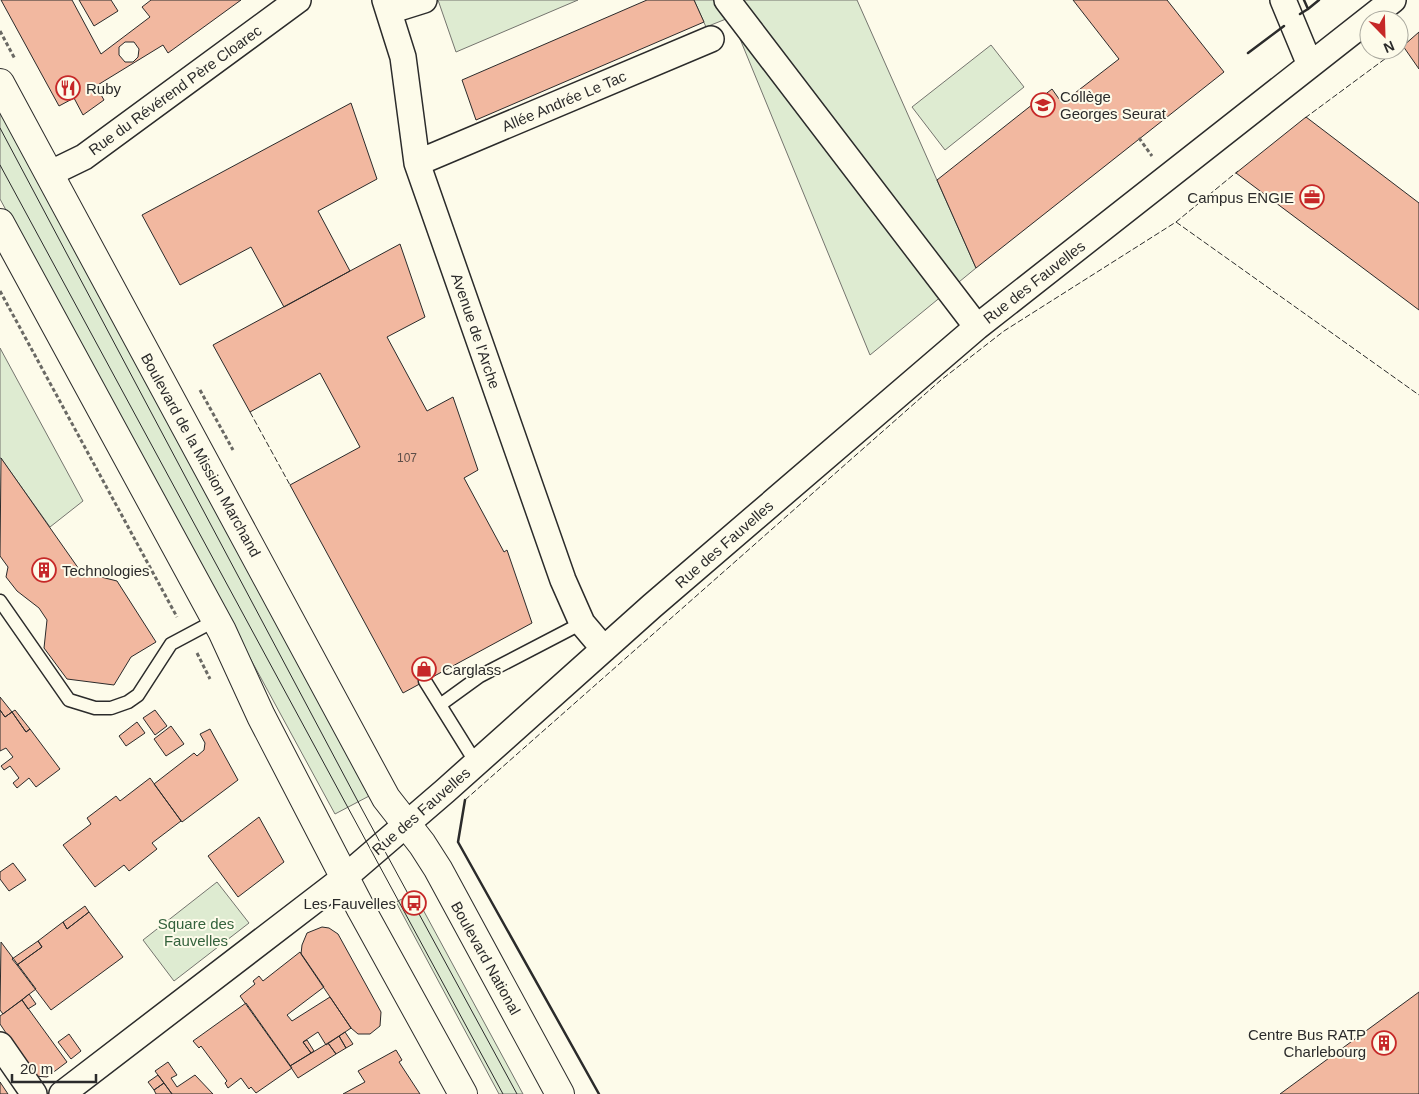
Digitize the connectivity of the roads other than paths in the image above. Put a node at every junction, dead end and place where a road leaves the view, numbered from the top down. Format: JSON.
{"nodes":[{"id":1,"x":298,"y":0,"type":"edge"},
{"id":2,"x":424,"y":0,"type":"edge"},
{"id":3,"x":727,"y":0,"type":"edge"},
{"id":4,"x":1283,"y":0,"type":"edge"},
{"id":5,"x":1393,"y":0,"type":"edge"},
{"id":6,"x":387,"y":5,"type":"edge"},
{"id":7,"x":711,"y":39,"type":"dead end"},
{"id":8,"x":1310,"y":65,"type":"junction"},
{"id":9,"x":0,"y":83,"type":"edge"},
{"id":10,"x":417,"y":163,"type":"junction"},
{"id":11,"x":49,"y":174,"type":"junction"},
{"id":12,"x":0,"y":223,"type":"edge"},
{"id":13,"x":977,"y":327,"type":"junction"},
{"id":14,"x":0,"y":601,"type":"edge"},
{"id":15,"x":216,"y":620,"type":"junction"},
{"id":16,"x":582,"y":623,"type":"junction"},
{"id":17,"x":604,"y":649,"type":"junction"},
{"id":18,"x":425,"y":681,"type":"dead end"},
{"id":19,"x":440,"y":705,"type":"junction"},
{"id":20,"x":476,"y":763,"type":"junction"},
{"id":21,"x":406,"y":825,"type":"junction"},
{"id":22,"x":345,"y":877,"type":"junction"},
{"id":23,"x":0,"y":1045,"type":"edge"},
{"id":24,"x":34,"y":1094,"type":"edge"},
{"id":25,"x":62,"y":1094,"type":"edge"},
{"id":26,"x":463,"y":1094,"type":"edge"},
{"id":27,"x":560,"y":1094,"type":"edge"}],
"edges":[{"from":1,"to":11,"type":"street","name":"Rue du Révérend Père Cloarec"},
{"from":2,"to":6,"type":"street"},
{"from":3,"to":13,"type":"street"},
{"from":4,"to":8,"type":"street"},
{"from":5,"to":8,"type":"street","name":"Rue des Fauvelles"},
{"from":6,"to":10,"type":"street","name":"Avenue de l'Arche"},
{"from":7,"to":10,"type":"street","name":"Allée Andrée Le Tac"},
{"from":8,"to":13,"type":"street","name":"Rue des Fauvelles"},
{"from":9,"to":11,"type":"main road","name":"Boulevard de la Mission Marchand"},
{"from":10,"to":16,"type":"street","name":"Avenue de l'Arche"},
{"from":11,"to":21,"type":"main road","name":"Boulevard de la Mission Marchand"},
{"from":12,"to":15,"type":"main road"},
{"from":13,"to":17,"type":"street","name":"Rue des Fauvelles"},
{"from":14,"to":15,"type":"lane"},
{"from":15,"to":22,"type":"main road"},
{"from":16,"to":17,"type":"street","name":"Avenue de l'Arche"},
{"from":16,"to":19,"type":"lane"},
{"from":17,"to":20,"type":"street","name":"Rue des Fauvelles"},
{"from":18,"to":19,"type":"lane"},
{"from":19,"to":20,"type":"lane"},
{"from":20,"to":21,"type":"street","name":"Rue des Fauvelles"},
{"from":21,"to":22,"type":"street","name":"Rue des Fauvelles"},
{"from":21,"to":27,"type":"main road","name":"Boulevard National"},
{"from":22,"to":25,"type":"street","name":"Rue des Fauvelles"},
{"from":22,"to":26,"type":"main road"},
{"from":23,"to":24,"type":"street"}]}
